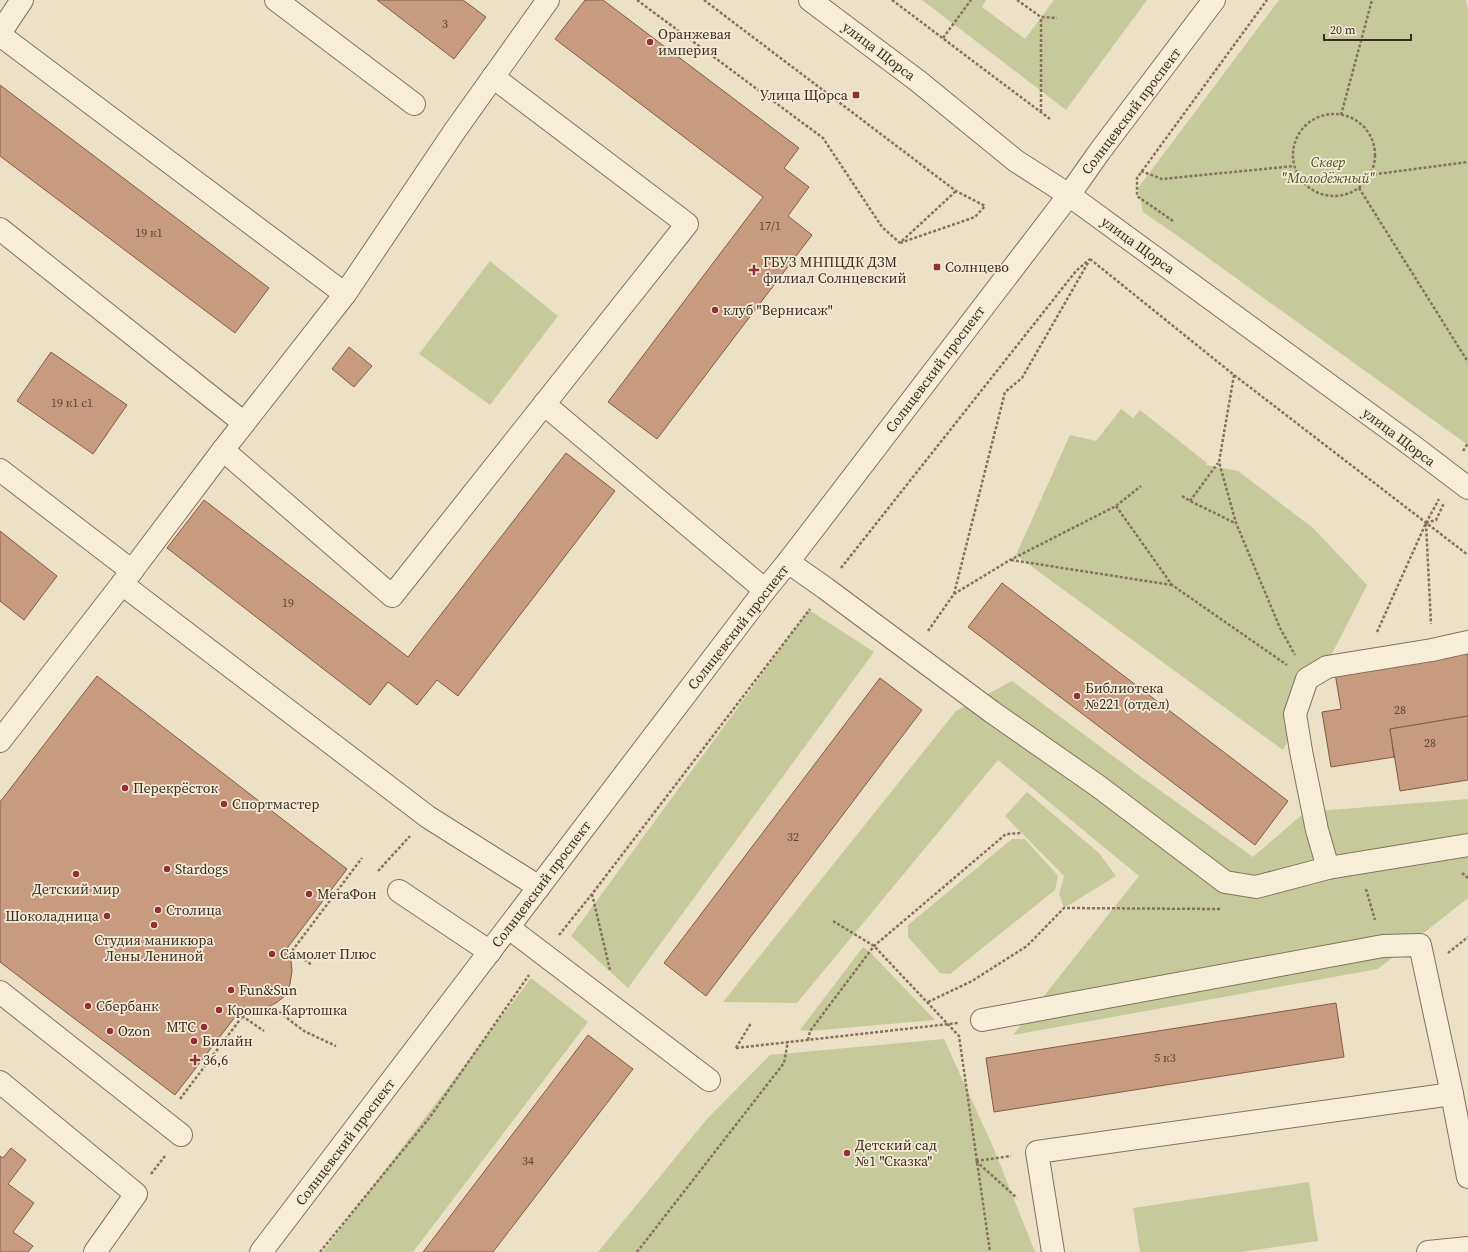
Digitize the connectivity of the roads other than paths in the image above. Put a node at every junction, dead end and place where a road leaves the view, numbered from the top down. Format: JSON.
{"nodes":[{"id":1,"x":22,"y":0,"type":"edge"},
{"id":2,"x":276,"y":0,"type":"edge"},
{"id":3,"x":548,"y":0,"type":"edge"},
{"id":4,"x":810,"y":0,"type":"edge"},
{"id":5,"x":1207,"y":2,"type":"edge"},
{"id":6,"x":0,"y":34,"type":"edge"},
{"id":7,"x":493,"y":77,"type":"junction"},
{"id":8,"x":414,"y":104,"type":"dead end"},
{"id":9,"x":1069,"y":194,"type":"junction"},
{"id":10,"x":0,"y":229,"type":"edge"},
{"id":11,"x":345,"y":294,"type":"junction"},
{"id":12,"x":544,"y":404,"type":"junction"},
{"id":13,"x":244,"y":423,"type":"junction"},
{"id":14,"x":223,"y":450,"type":"junction"},
{"id":15,"x":0,"y":470,"type":"edge"},
{"id":16,"x":1468,"y":488,"type":"edge"},
{"id":17,"x":788,"y":562,"type":"junction"},
{"id":18,"x":127,"y":577,"type":"junction"},
{"id":19,"x":765,"y":590,"type":"junction"},
{"id":20,"x":1468,"y":642,"type":"edge"},
{"id":21,"x":0,"y":741,"type":"edge"},
{"id":22,"x":1468,"y":845,"type":"edge"},
{"id":23,"x":1328,"y":868,"type":"junction"},
{"id":24,"x":539,"y":887,"type":"junction"},
{"id":25,"x":399,"y":891,"type":"dead end"},
{"id":26,"x":509,"y":928,"type":"junction"},
{"id":27,"x":490,"y":952,"type":"junction"},
{"id":28,"x":0,"y":992,"type":"edge"},
{"id":29,"x":982,"y":1020,"type":"dead end"},
{"id":30,"x":709,"y":1080,"type":"dead end"},
{"id":31,"x":0,"y":1082,"type":"edge"},
{"id":32,"x":1452,"y":1094,"type":"junction"},
{"id":33,"x":181,"y":1135,"type":"road end"},
{"id":34,"x":1468,"y":1177,"type":"edge"},
{"id":35,"x":1468,"y":1248,"type":"edge"},
{"id":36,"x":95,"y":1252,"type":"edge"},
{"id":37,"x":261,"y":1252,"type":"edge"},
{"id":38,"x":1053,"y":1252,"type":"edge"},
{"id":39,"x":1428,"y":1252,"type":"edge"}],
"edges":[{"from":1,"to":6,"type":"street"},
{"from":2,"to":8,"type":"street"},
{"from":3,"to":7,"type":"street"},
{"from":4,"to":9,"type":"street","name":"улица Щорса"},
{"from":5,"to":9,"type":"street","name":"Солнцевский проспект"},
{"from":6,"to":11,"type":"street"},
{"from":7,"to":11,"type":"street"},
{"from":7,"to":12,"type":"street"},
{"from":9,"to":16,"type":"street","name":"улица Щорса"},
{"from":9,"to":17,"type":"street","name":"Солнцевский проспект"},
{"from":10,"to":13,"type":"street"},
{"from":11,"to":13,"type":"street"},
{"from":12,"to":14,"type":"street"},
{"from":12,"to":19,"type":"street"},
{"from":13,"to":14,"type":"street"},
{"from":14,"to":18,"type":"street"},
{"from":15,"to":18,"type":"street"},
{"from":17,"to":19,"type":"street","name":"Солнцевский проспект"},
{"from":17,"to":23,"type":"street"},
{"from":18,"to":21,"type":"street"},
{"from":18,"to":24,"type":"street"},
{"from":19,"to":24,"type":"street","name":"Солнцевский проспект"},
{"from":20,"to":23,"type":"street"},
{"from":22,"to":23,"type":"street"},
{"from":24,"to":26,"type":"street","name":"Солнцевский проспект"},
{"from":25,"to":27,"type":"street"},
{"from":26,"to":27,"type":"street","name":"Солнцевский проспект"},
{"from":26,"to":30,"type":"street"},
{"from":27,"to":37,"type":"street","name":"Солнцевский проспект"},
{"from":28,"to":33,"type":"street"},
{"from":29,"to":32,"type":"street"},
{"from":31,"to":36,"type":"street"},
{"from":32,"to":34,"type":"street"},
{"from":32,"to":38,"type":"street"},
{"from":35,"to":39,"type":"street"}]}
